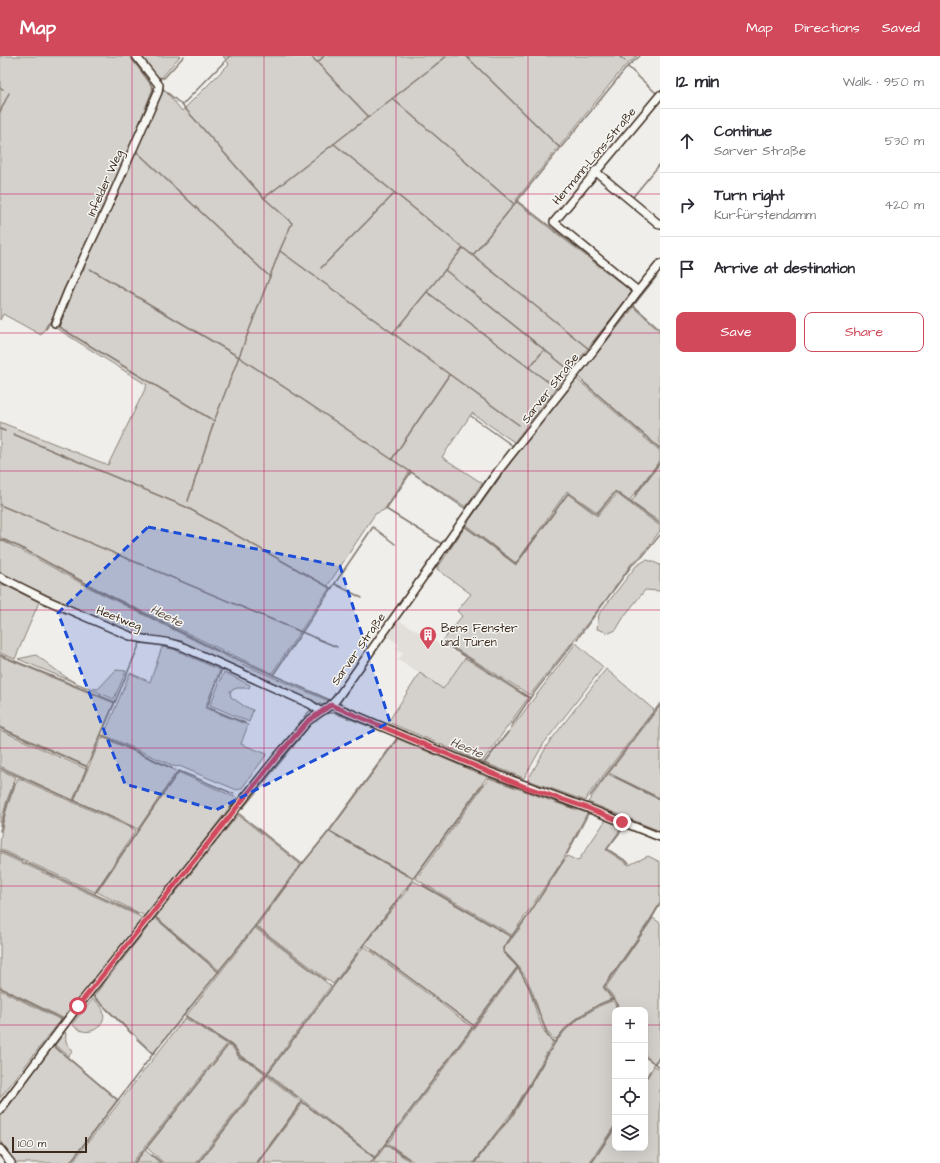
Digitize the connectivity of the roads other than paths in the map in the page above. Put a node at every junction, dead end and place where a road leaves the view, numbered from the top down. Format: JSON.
{"nodes":[{"id":1,"x":136,"y":56,"type":"edge"},
{"id":2,"x":660,"y":95,"type":"edge"},
{"id":3,"x":595,"y":171,"type":"junction"},
{"id":4,"x":660,"y":225,"type":"edge"},
{"id":5,"x":658,"y":269,"type":"edge"},
{"id":6,"x":638,"y":291,"type":"junction"},
{"id":7,"x":55,"y":323,"type":"dead end"},
{"id":8,"x":0,"y":577,"type":"edge"},
{"id":9,"x":331,"y":705,"type":"junction"},
{"id":10,"x":320,"y":711,"type":"junction"},
{"id":11,"x":660,"y":837,"type":"edge"},
{"id":12,"x":0,"y":1110,"type":"edge"},
{"id":13,"x":0,"y":1149,"type":"edge"},
{"id":14,"x":11,"y":1163,"type":"edge"}],
"edges":[{"from":1,"to":7,"type":"street","name":"Infelder Weg"},
{"from":2,"to":3,"type":"street","name":"Hermann-Löns-Straße"},
{"from":3,"to":4,"type":"street"},
{"from":3,"to":6,"type":"street","name":"Hermann-Löns-Straße"},
{"from":5,"to":6,"type":"street","name":"Sarver Straße"},
{"from":6,"to":9,"type":"street","name":"Sarver Straße"},
{"from":8,"to":10,"type":"street","name":"Heetweg"},
{"from":9,"to":10,"type":"street","name":"Sarver Straße"},
{"from":9,"to":11,"type":"street"},
{"from":10,"to":12,"type":"street","name":"Sarver Straße"},
{"from":13,"to":14,"type":"street"}]}
